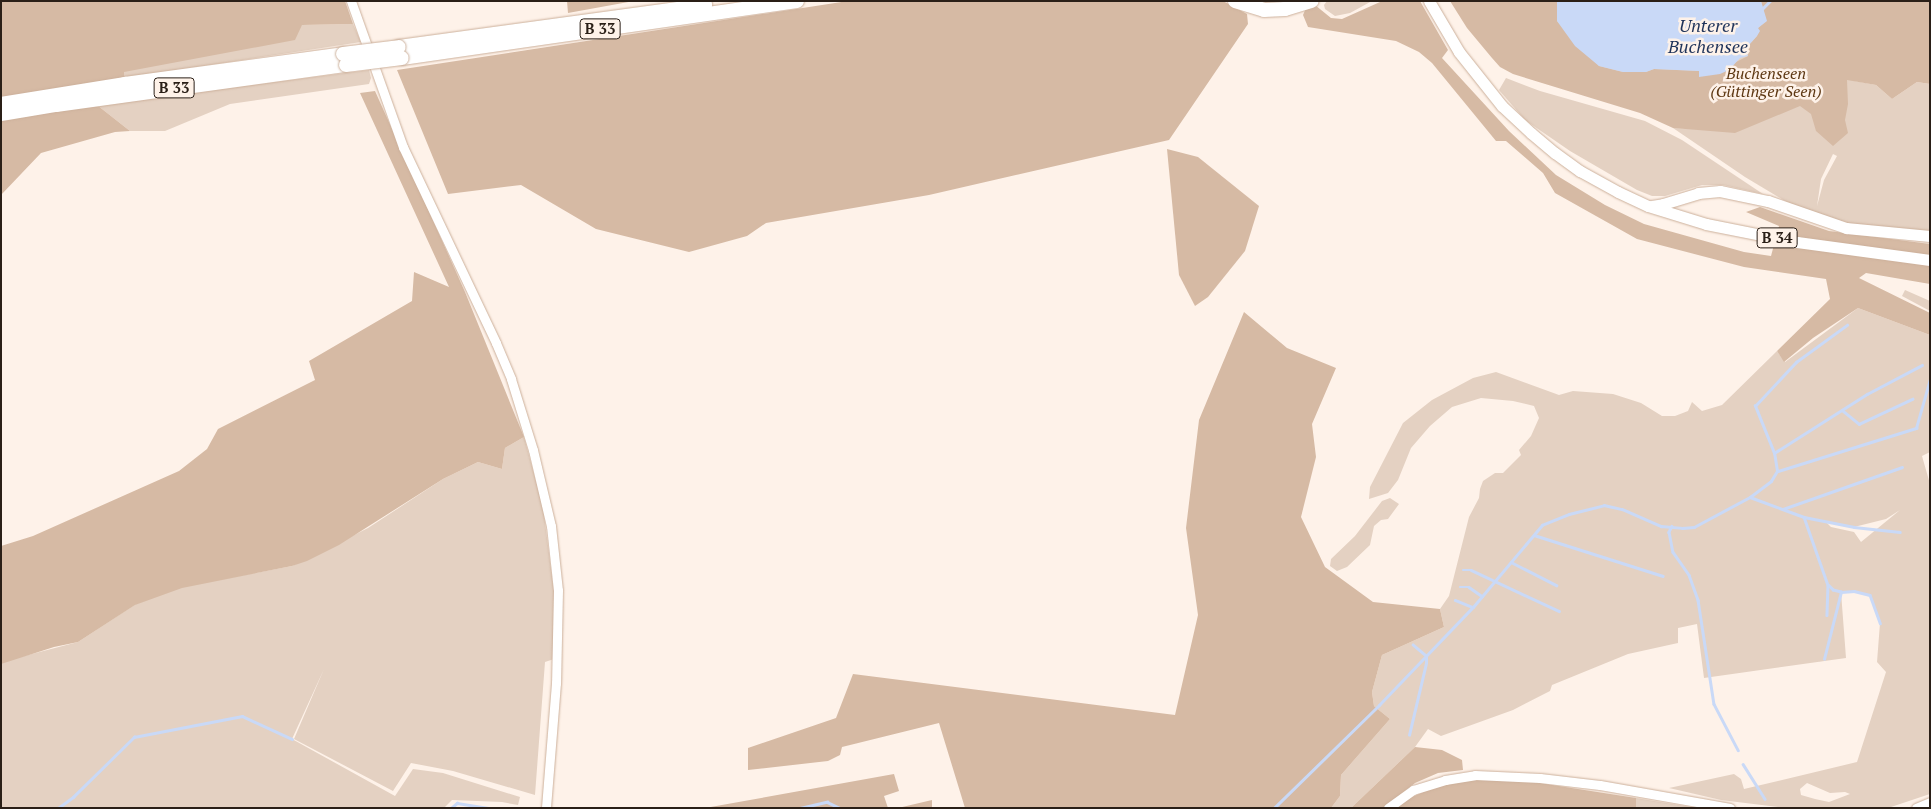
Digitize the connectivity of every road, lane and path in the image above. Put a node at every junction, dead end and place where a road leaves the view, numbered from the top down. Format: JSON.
{"nodes":[{"id":1,"x":351,"y":1,"type":"edge"},
{"id":2,"x":728,"y":1,"type":"edge"},
{"id":3,"x":797,"y":1,"type":"edge"},
{"id":4,"x":1235,"y":1,"type":"edge"},
{"id":5,"x":1290,"y":1,"type":"edge"},
{"id":6,"x":1429,"y":1,"type":"edge"},
{"id":7,"x":1309,"y":2,"type":"edge"},
{"id":8,"x":401,"y":52,"type":"junction"},
{"id":9,"x":344,"y":60,"type":"junction"},
{"id":10,"x":1,"y":104,"type":"edge"},
{"id":11,"x":1,"y":114,"type":"edge"},
{"id":12,"x":1648,"y":206,"type":"junction"},
{"id":13,"x":1930,"y":236,"type":"edge"},
{"id":14,"x":1930,"y":260,"type":"edge"},
{"id":15,"x":1930,"y":802,"type":"edge"},
{"id":16,"x":546,"y":808,"type":"edge"},
{"id":17,"x":1388,"y":808,"type":"edge"},
{"id":18,"x":1730,"y":808,"type":"edge"},
{"id":19,"x":1916,"y":808,"type":"edge"}],
"edges":[{"from":1,"to":16,"type":"street"},
{"from":2,"to":8,"type":"highway","number":"B 33"},
{"from":3,"to":8,"type":"highway","number":"B 33"},
{"from":4,"to":7,"type":"highway"},
{"from":5,"to":7,"type":"highway"},
{"from":6,"to":12,"type":"main road","number":"B 34"},
{"from":8,"to":9,"type":"highway","number":"B 33","bridge":true},
{"from":9,"to":10,"type":"highway","number":"B 33"},
{"from":9,"to":11,"type":"highway","number":"B 33"},
{"from":12,"to":13,"type":"main road"},
{"from":12,"to":14,"type":"main road","number":"B 34"},
{"from":15,"to":19,"type":"street"},
{"from":17,"to":18,"type":"street"}]}
